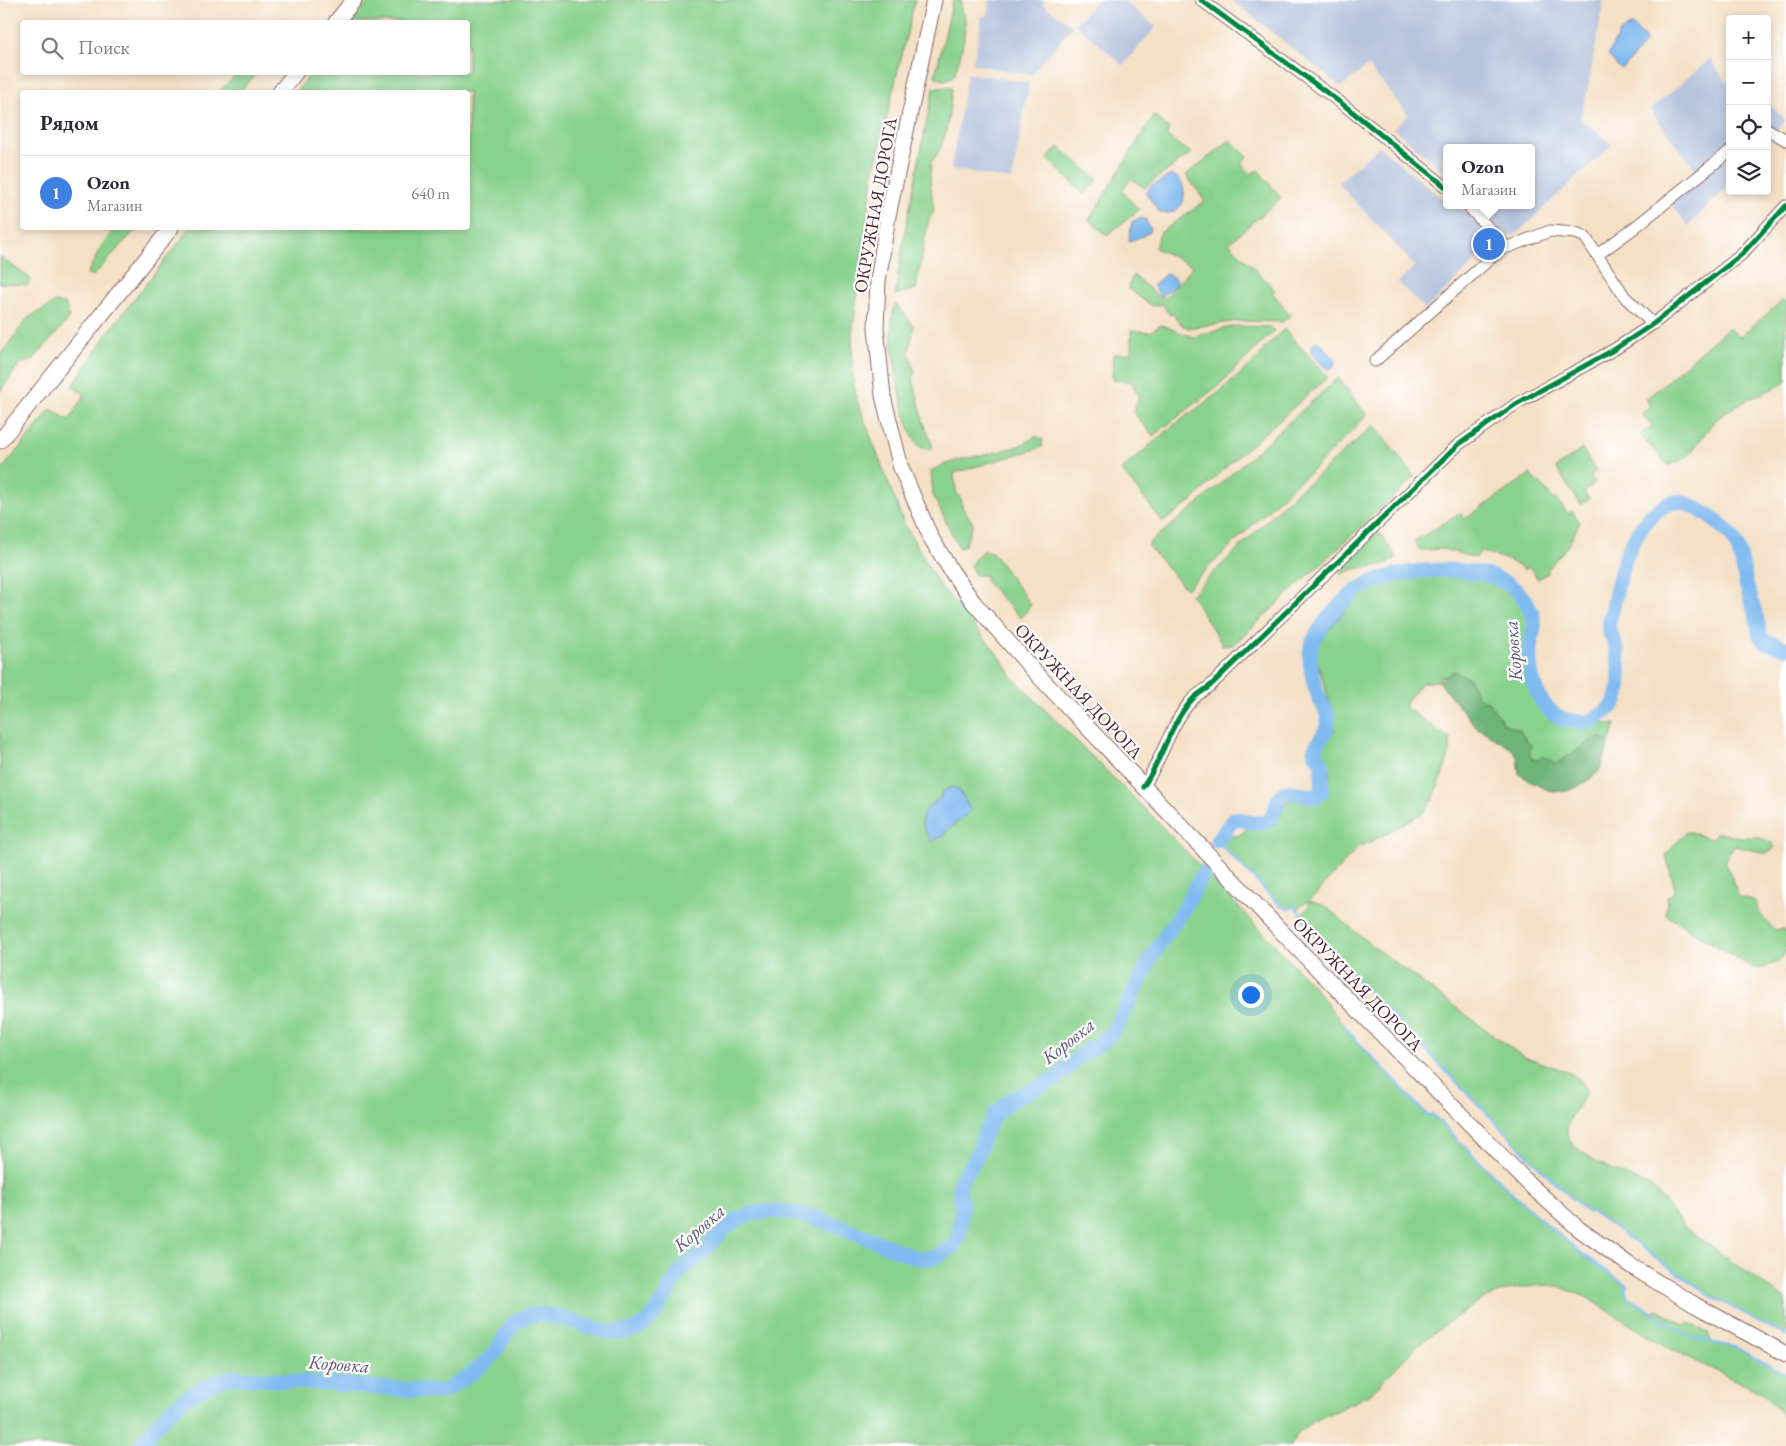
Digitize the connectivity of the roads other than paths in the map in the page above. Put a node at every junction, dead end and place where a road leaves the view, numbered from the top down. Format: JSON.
{"nodes":[{"id":1,"x":354,"y":0,"type":"edge"},
{"id":2,"x":934,"y":0,"type":"edge"},
{"id":3,"x":1201,"y":0,"type":"edge"},
{"id":4,"x":338,"y":20,"type":"edge"},
{"id":5,"x":294,"y":75,"type":"edge"},
{"id":6,"x":282,"y":90,"type":"edge"},
{"id":7,"x":1771,"y":131,"type":"edge"},
{"id":8,"x":1786,"y":140,"type":"edge"},
{"id":9,"x":1726,"y":154,"type":"edge"},
{"id":10,"x":1443,"y":185,"type":"edge"},
{"id":11,"x":1786,"y":206,"type":"edge"},
{"id":12,"x":1471,"y":209,"type":"edge"},
{"id":13,"x":169,"y":230,"type":"edge"},
{"id":14,"x":1506,"y":247,"type":"junction"},
{"id":15,"x":1597,"y":255,"type":"junction"},
{"id":16,"x":1652,"y":324,"type":"junction"},
{"id":17,"x":1375,"y":361,"type":"dead end"},
{"id":18,"x":0,"y":441,"type":"edge"},
{"id":19,"x":1144,"y":787,"type":"junction"},
{"id":20,"x":1786,"y":1354,"type":"edge"}],
"edges":[{"from":1,"to":4,"type":"main road"},
{"from":2,"to":19,"type":"main road","name":"ОКРУЖНАЯ ДОРОГА"},
{"from":3,"to":10,"type":"street"},
{"from":5,"to":6,"type":"main road"},
{"from":7,"to":8,"type":"street"},
{"from":9,"to":15,"type":"street"},
{"from":11,"to":16,"type":"street"},
{"from":12,"to":14,"type":"street"},
{"from":13,"to":18,"type":"main road"},
{"from":14,"to":15,"type":"street"},
{"from":14,"to":17,"type":"street"},
{"from":15,"to":16,"type":"street"},
{"from":16,"to":19,"type":"street"},
{"from":19,"to":20,"type":"main road","name":"ОКРУЖНАЯ ДОРОГА"}]}
